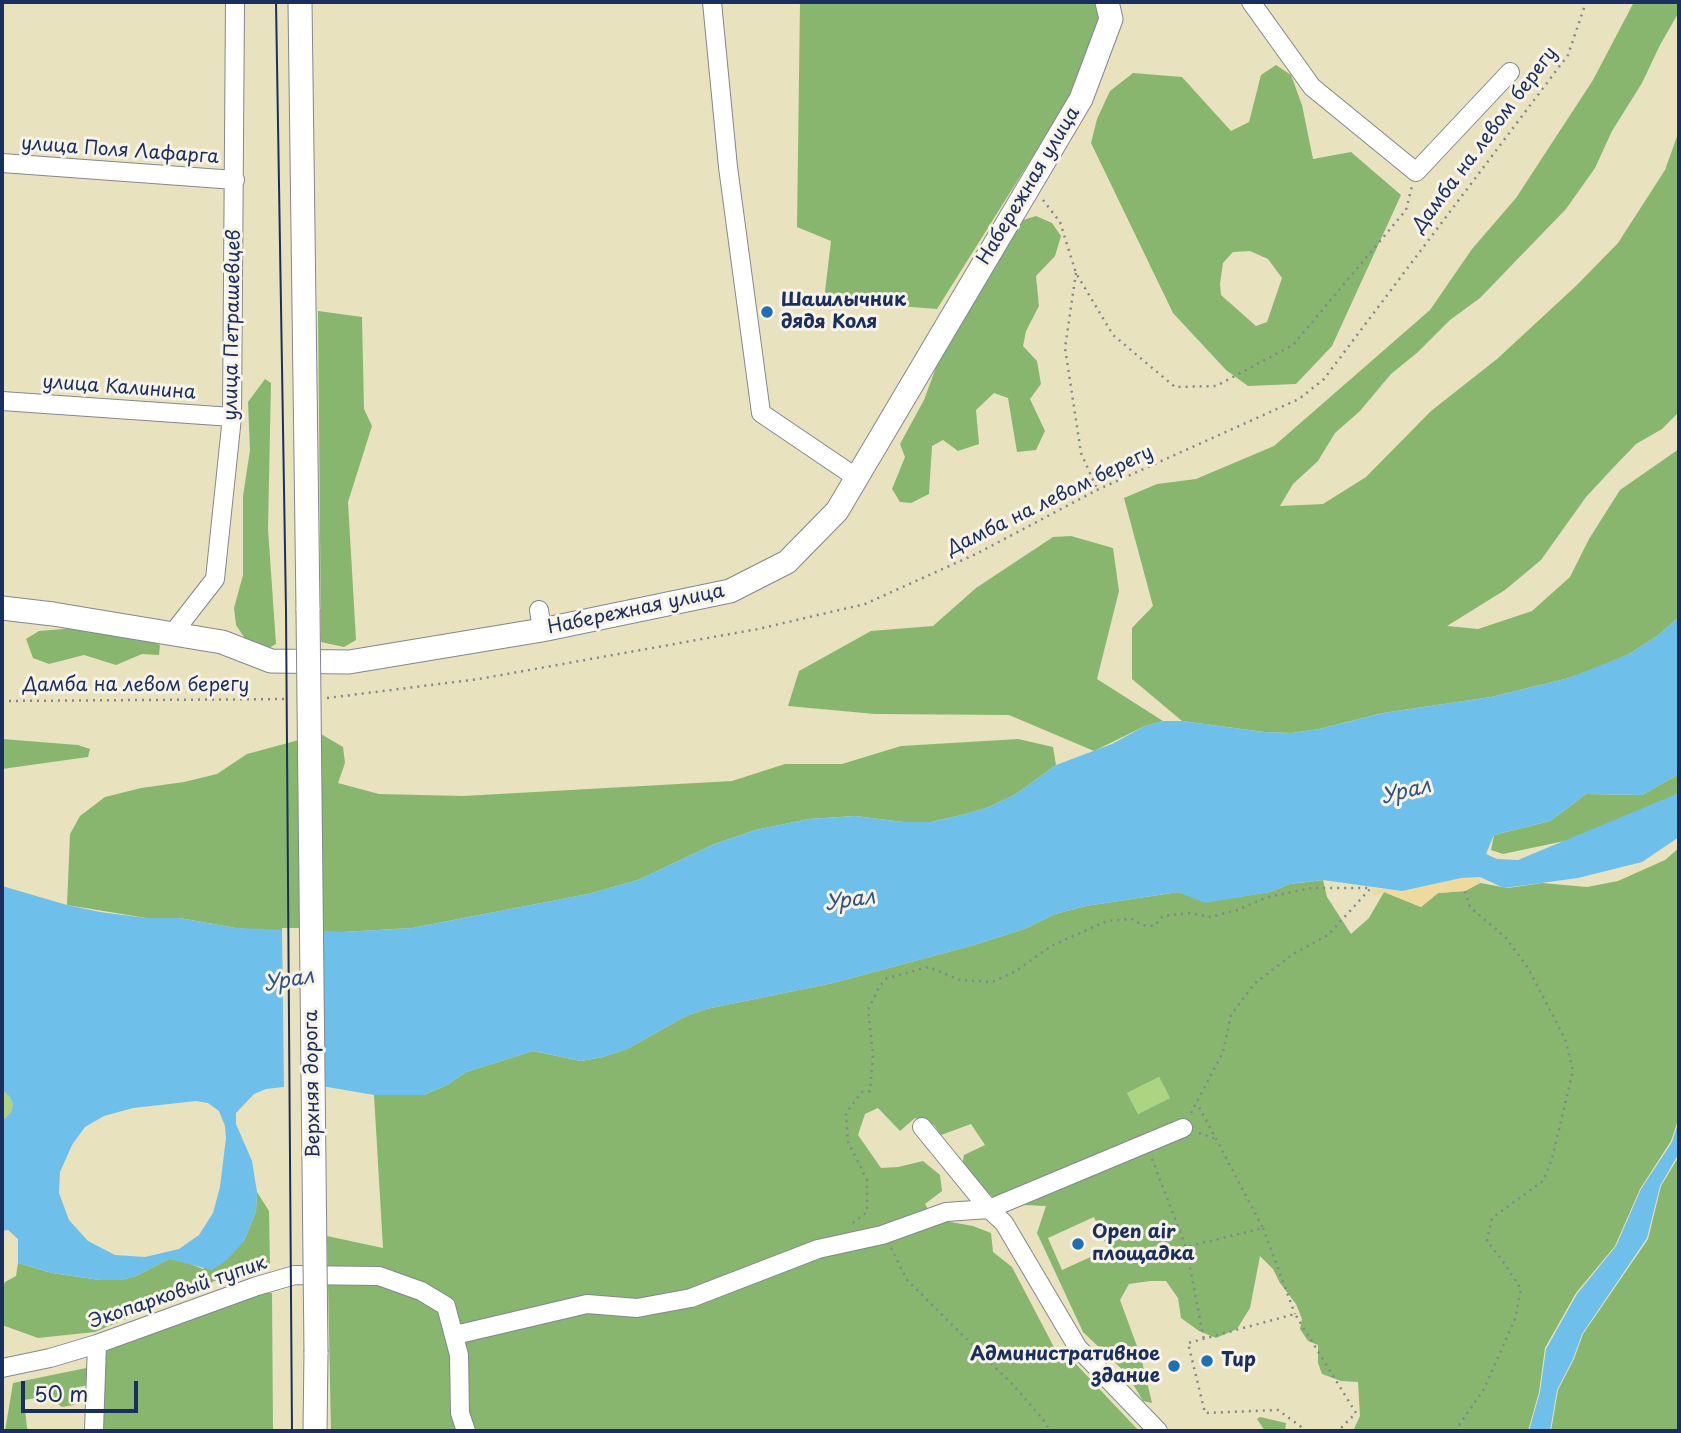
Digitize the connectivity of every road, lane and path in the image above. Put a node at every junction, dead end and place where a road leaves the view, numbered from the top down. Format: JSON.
{"nodes":[{"id":1,"x":235,"y":2,"type":"edge"},
{"id":2,"x":300,"y":2,"type":"edge"},
{"id":3,"x":712,"y":2,"type":"edge"},
{"id":4,"x":1107,"y":2,"type":"edge"},
{"id":5,"x":1251,"y":2,"type":"edge"},
{"id":6,"x":1586,"y":2,"type":"edge"},
{"id":7,"x":1510,"y":72,"type":"dead end"},
{"id":8,"x":2,"y":163,"type":"edge"},
{"id":9,"x":1416,"y":172,"type":"junction"},
{"id":10,"x":235,"y":180,"type":"junction"},
{"id":11,"x":1031,"y":184,"type":"junction"},
{"id":12,"x":1076,"y":274,"type":"junction"},
{"id":13,"x":2,"y":401,"type":"edge"},
{"id":14,"x":232,"y":417,"type":"junction"},
{"id":15,"x":857,"y":478,"type":"junction"},
{"id":16,"x":1097,"y":490,"type":"junction"},
{"id":17,"x":2,"y":608,"type":"edge"},
{"id":18,"x":173,"y":633,"type":"junction"},
{"id":19,"x":323,"y":698,"type":"dead end"},
{"id":20,"x":271,"y":700,"type":"dead end"},
{"id":21,"x":2,"y":701,"type":"edge"},
{"id":22,"x":1465,"y":891,"type":"dead end"},
{"id":23,"x":1197,"y":1103,"type":"junction"},
{"id":24,"x":922,"y":1127,"type":"dead end"},
{"id":25,"x":1183,"y":1128,"type":"joint"},
{"id":26,"x":1146,"y":1143,"type":"junction"},
{"id":27,"x":989,"y":1209,"type":"junction"},
{"id":28,"x":847,"y":1227,"type":"dead end"},
{"id":29,"x":1263,"y":1228,"type":"junction"},
{"id":30,"x":882,"y":1235,"type":"junction"},
{"id":31,"x":1186,"y":1247,"type":"junction"},
{"id":32,"x":1295,"y":1314,"type":"junction"},
{"id":33,"x":455,"y":1335,"type":"junction"},
{"id":34,"x":1204,"y":1340,"type":"junction"},
{"id":35,"x":97,"y":1344,"type":"junction"},
{"id":36,"x":2,"y":1368,"type":"edge"},
{"id":37,"x":94,"y":1431,"type":"edge"},
{"id":38,"x":315,"y":1431,"type":"edge"},
{"id":39,"x":466,"y":1431,"type":"edge"},
{"id":40,"x":1050,"y":1431,"type":"edge"},
{"id":41,"x":1158,"y":1431,"type":"edge"},
{"id":42,"x":1307,"y":1431,"type":"edge"},
{"id":43,"x":1338,"y":1431,"type":"edge"},
{"id":44,"x":1455,"y":1431,"type":"edge"}],
"edges":[{"from":1,"to":10,"type":"street","name":"улица Петрашевцев"},
{"from":2,"to":38,"type":"main road","name":"Верхняя дорога","bridge":true},
{"from":3,"to":15,"type":"street"},
{"from":4,"to":11,"type":"main road","name":"Набережная улица"},
{"from":5,"to":9,"type":"street"},
{"from":6,"to":16,"type":"path","name":"Дамба на левом берегу"},
{"from":7,"to":9,"type":"street"},
{"from":8,"to":10,"type":"street","name":"улица Поля Лафарга"},
{"from":9,"to":12,"type":"path"},
{"from":10,"to":14,"type":"street","name":"улица Петрашевцев"},
{"from":11,"to":12,"type":"path"},
{"from":11,"to":15,"type":"main road","name":"Набережная улица"},
{"from":12,"to":16,"type":"path"},
{"from":13,"to":14,"type":"street","name":"улица Калинина"},
{"from":14,"to":18,"type":"street","name":"улица Петрашевцев"},
{"from":15,"to":18,"type":"main road","name":"Набережная улица"},
{"from":16,"to":19,"type":"path","name":"Дамба на левом берегу"},
{"from":17,"to":18,"type":"main road","name":"Набережная улица"},
{"from":20,"to":21,"type":"path","name":"Дамба на левом берегу"},
{"from":22,"to":44,"type":"path"},
{"from":23,"to":25,"type":"path"},
{"from":23,"to":28,"type":"path"},
{"from":23,"to":29,"type":"path"},
{"from":24,"to":27,"type":"street"},
{"from":25,"to":26,"type":"street"},
{"from":26,"to":27,"type":"street"},
{"from":26,"to":31,"type":"path"},
{"from":27,"to":30,"type":"street"},
{"from":27,"to":41,"type":"street"},
{"from":29,"to":31,"type":"path"},
{"from":29,"to":32,"type":"path"},
{"from":30,"to":33,"type":"street"},
{"from":30,"to":40,"type":"path"},
{"from":31,"to":34,"type":"path"},
{"from":32,"to":34,"type":"path"},
{"from":32,"to":43,"type":"path"},
{"from":33,"to":35,"type":"street","name":"Экопарковый тупик"},
{"from":33,"to":39,"type":"street","name":"Экопарковый тупик"},
{"from":34,"to":42,"type":"path"},
{"from":35,"to":36,"type":"street","name":"Экопарковый тупик"},
{"from":35,"to":37,"type":"street"}]}
